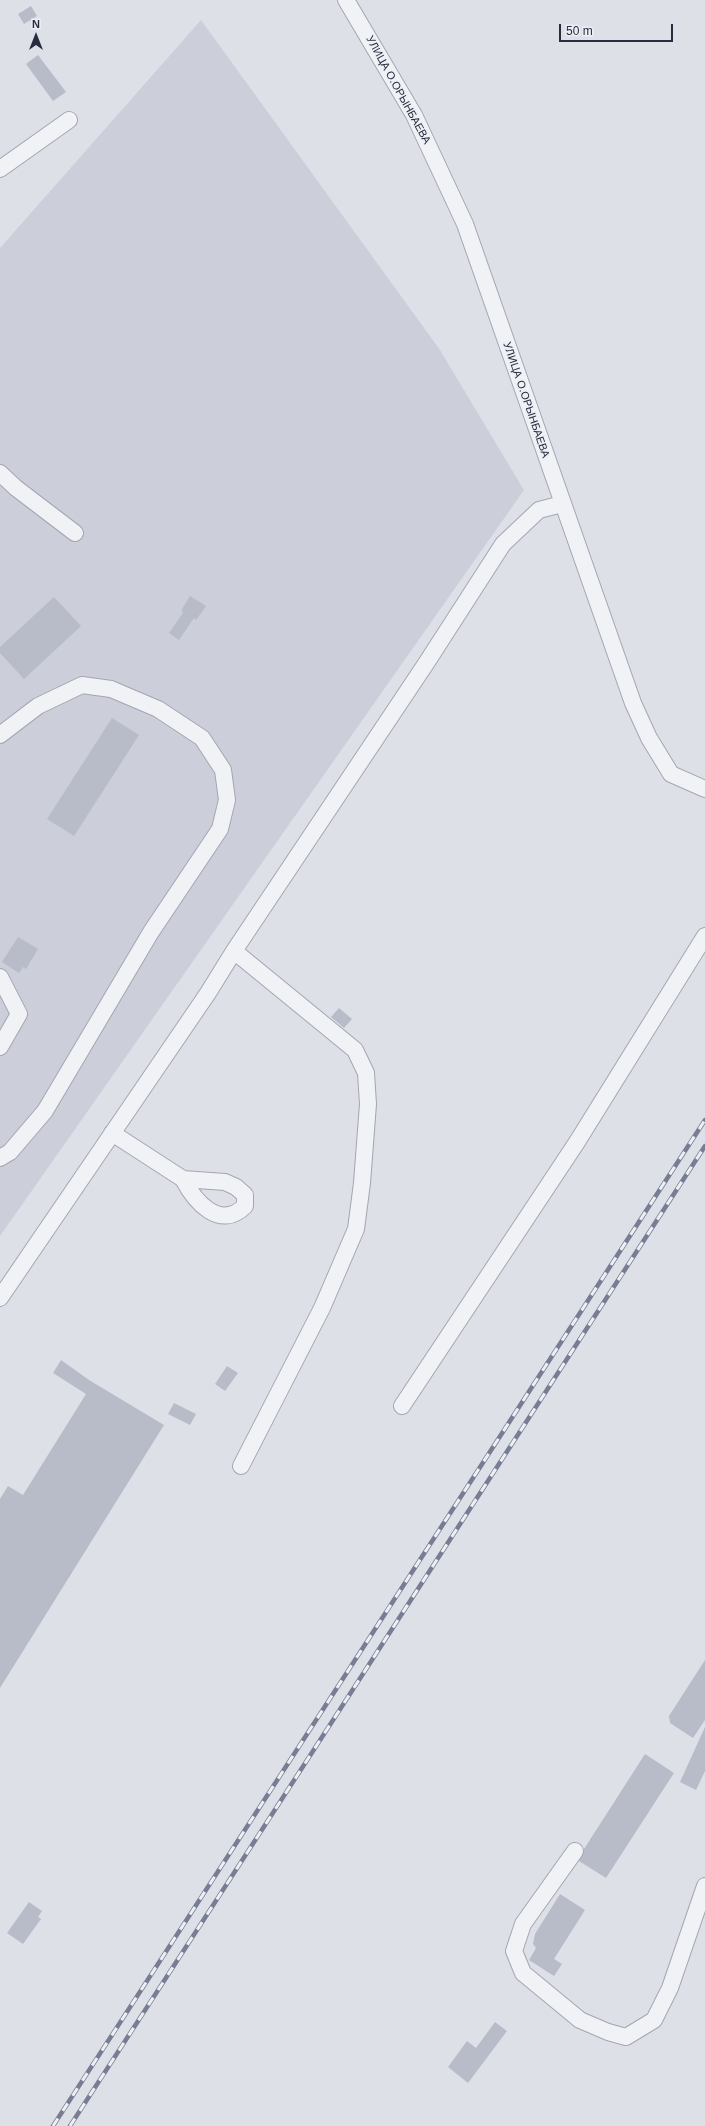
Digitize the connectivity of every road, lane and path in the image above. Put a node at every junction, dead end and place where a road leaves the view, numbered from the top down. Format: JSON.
{"nodes":[{"id":1,"x":346,"y":0,"type":"edge"},
{"id":2,"x":68,"y":120,"type":"dead end"},
{"id":3,"x":0,"y":169,"type":"edge"},
{"id":4,"x":0,"y":473,"type":"edge"},
{"id":5,"x":562,"y":504,"type":"junction"},
{"id":6,"x":75,"y":533,"type":"dead end"},
{"id":7,"x":0,"y":735,"type":"edge"},
{"id":8,"x":705,"y":789,"type":"edge"},
{"id":9,"x":705,"y":936,"type":"edge"},
{"id":10,"x":234,"y":950,"type":"junction"},
{"id":11,"x":0,"y":977,"type":"edge"},
{"id":12,"x":0,"y":1047,"type":"edge"},
{"id":13,"x":112,"y":1133,"type":"junction"},
{"id":14,"x":0,"y":1158,"type":"edge"},
{"id":15,"x":183,"y":1179,"type":"dead end"},
{"id":16,"x":0,"y":1298,"type":"edge"},
{"id":17,"x":402,"y":1406,"type":"dead end"},
{"id":18,"x":241,"y":1466,"type":"dead end"},
{"id":19,"x":575,"y":1852,"type":"dead end"},
{"id":20,"x":705,"y":1886,"type":"edge"}],
"edges":[{"from":1,"to":5,"type":"street","name":"УЛИЦА О.ОРЫНБАЕВА"},
{"from":2,"to":3,"type":"street"},
{"from":4,"to":6,"type":"street"},
{"from":5,"to":8,"type":"street","name":"УЛИЦА О.ОРЫНБАЕВА"},
{"from":5,"to":10,"type":"street"},
{"from":7,"to":14,"type":"street"},
{"from":9,"to":17,"type":"street"},
{"from":10,"to":13,"type":"street"},
{"from":10,"to":18,"type":"street"},
{"from":11,"to":12,"type":"street"},
{"from":13,"to":15,"type":"street"},
{"from":13,"to":16,"type":"street"},
{"from":19,"to":20,"type":"street"}]}
